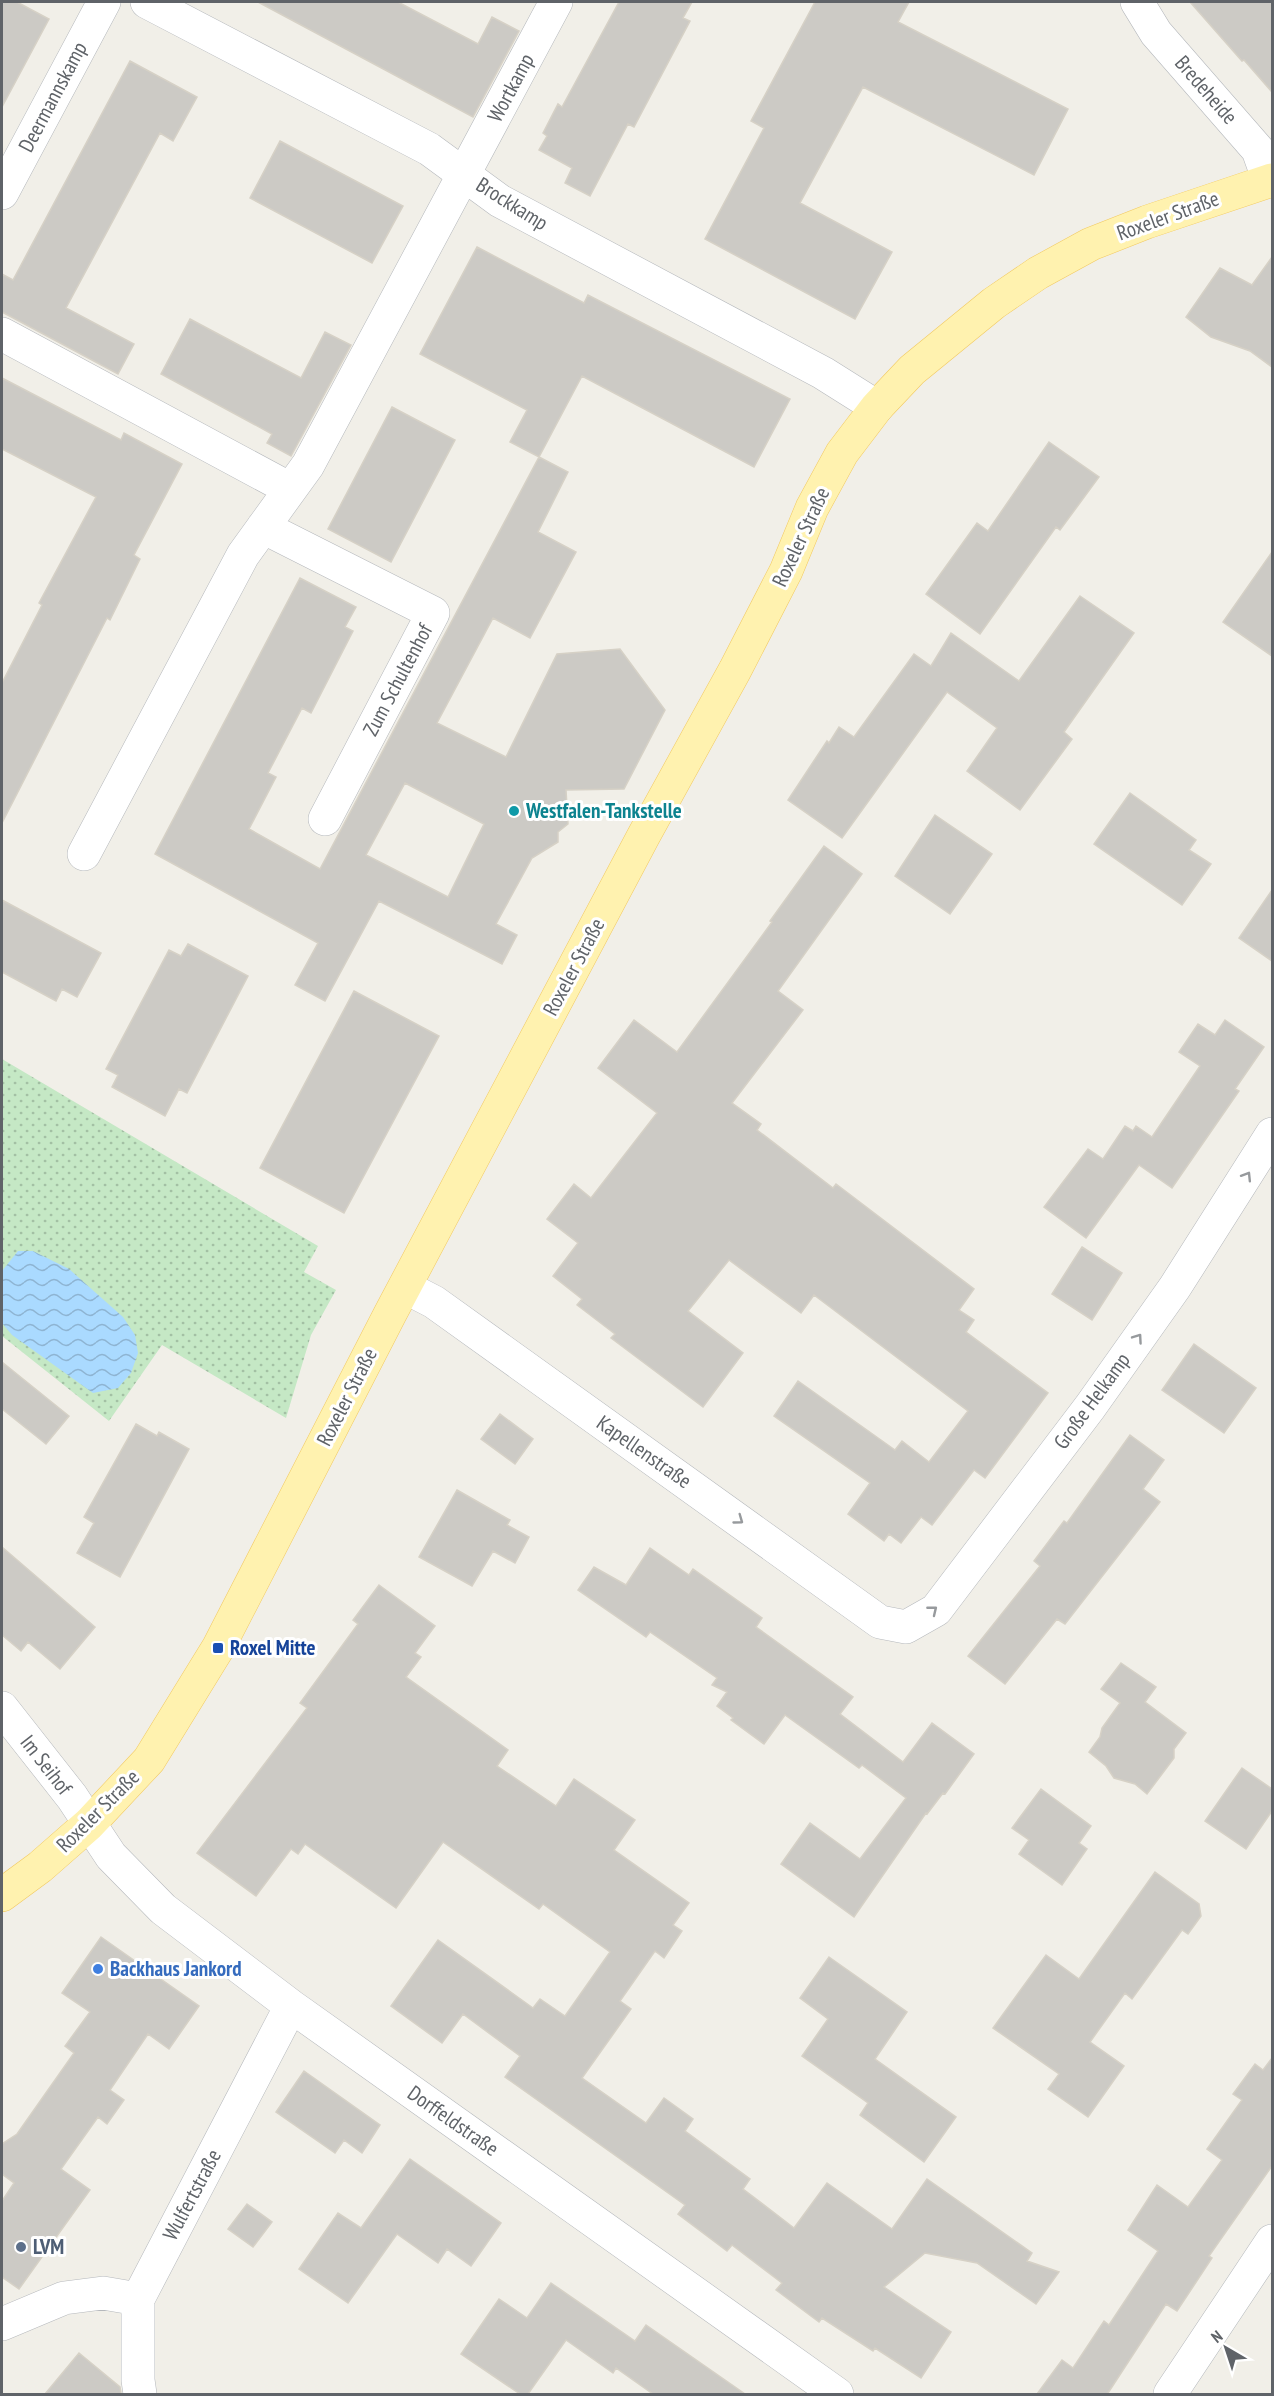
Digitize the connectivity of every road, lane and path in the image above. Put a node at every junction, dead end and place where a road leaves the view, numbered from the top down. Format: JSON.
{"nodes":[{"id":1,"x":104,"y":2,"type":"edge"},
{"id":2,"x":147,"y":2,"type":"edge"},
{"id":3,"x":556,"y":2,"type":"edge"},
{"id":4,"x":1137,"y":2,"type":"edge"},
{"id":5,"x":465,"y":174,"type":"junction"},
{"id":6,"x":1271,"y":180,"type":"edge"},
{"id":7,"x":2,"y":193,"type":"edge"},
{"id":8,"x":2,"y":334,"type":"edge"},
{"id":9,"x":877,"y":407,"type":"junction"},
{"id":10,"x":290,"y":489,"type":"junction"},
{"id":11,"x":263,"y":527,"type":"junction"},
{"id":12,"x":325,"y":819,"type":"dead end"},
{"id":13,"x":84,"y":854,"type":"dead end"},
{"id":14,"x":1272,"y":1134,"type":"edge"},
{"id":15,"x":405,"y":1287,"type":"junction"},
{"id":16,"x":880,"y":1622,"type":"joint"},
{"id":17,"x":2,"y":1708,"type":"edge"},
{"id":18,"x":89,"y":1824,"type":"junction"},
{"id":19,"x":2,"y":1895,"type":"edge"},
{"id":20,"x":291,"y":2006,"type":"junction"},
{"id":21,"x":1272,"y":2241,"type":"edge"},
{"id":22,"x":138,"y":2299,"type":"junction"},
{"id":23,"x":2,"y":2324,"type":"edge"},
{"id":24,"x":140,"y":2394,"type":"edge"},
{"id":25,"x":837,"y":2394,"type":"edge"},
{"id":26,"x":1170,"y":2394,"type":"edge"}],
"edges":[{"from":1,"to":7,"type":"street","name":"Deermannskamp"},
{"from":2,"to":5,"type":"street","name":"Brockkamp"},
{"from":3,"to":5,"type":"street","name":"Wortkamp"},
{"from":4,"to":6,"type":"street","name":"Bredeheide"},
{"from":5,"to":9,"type":"street","name":"Brockkamp"},
{"from":5,"to":10,"type":"street"},
{"from":6,"to":9,"type":"main road","name":"Roxeler Straße"},
{"from":8,"to":10,"type":"street"},
{"from":9,"to":15,"type":"main road","name":"Roxeler Straße"},
{"from":10,"to":11,"type":"street"},
{"from":11,"to":12,"type":"street","name":"Zum Schultenhof"},
{"from":11,"to":13,"type":"street"},
{"from":16,"to":14,"type":"street","name":"Große Helkamp","one_way":true},
{"from":15,"to":16,"type":"street","name":"Kapellenstraße","one_way":true},
{"from":15,"to":18,"type":"main road","name":"Roxeler Straße"},
{"from":17,"to":18,"type":"street","name":"Im Seihof"},
{"from":18,"to":19,"type":"main road","name":"Roxeler Straße"},
{"from":18,"to":20,"type":"street","name":"Dorffeldstraße"},
{"from":20,"to":22,"type":"street","name":"Wulfertstraße"},
{"from":20,"to":25,"type":"street","name":"Dorffeldstraße"},
{"from":21,"to":26,"type":"street"},
{"from":22,"to":23,"type":"street"},
{"from":22,"to":24,"type":"street","name":"Wulfertstraße"}]}
